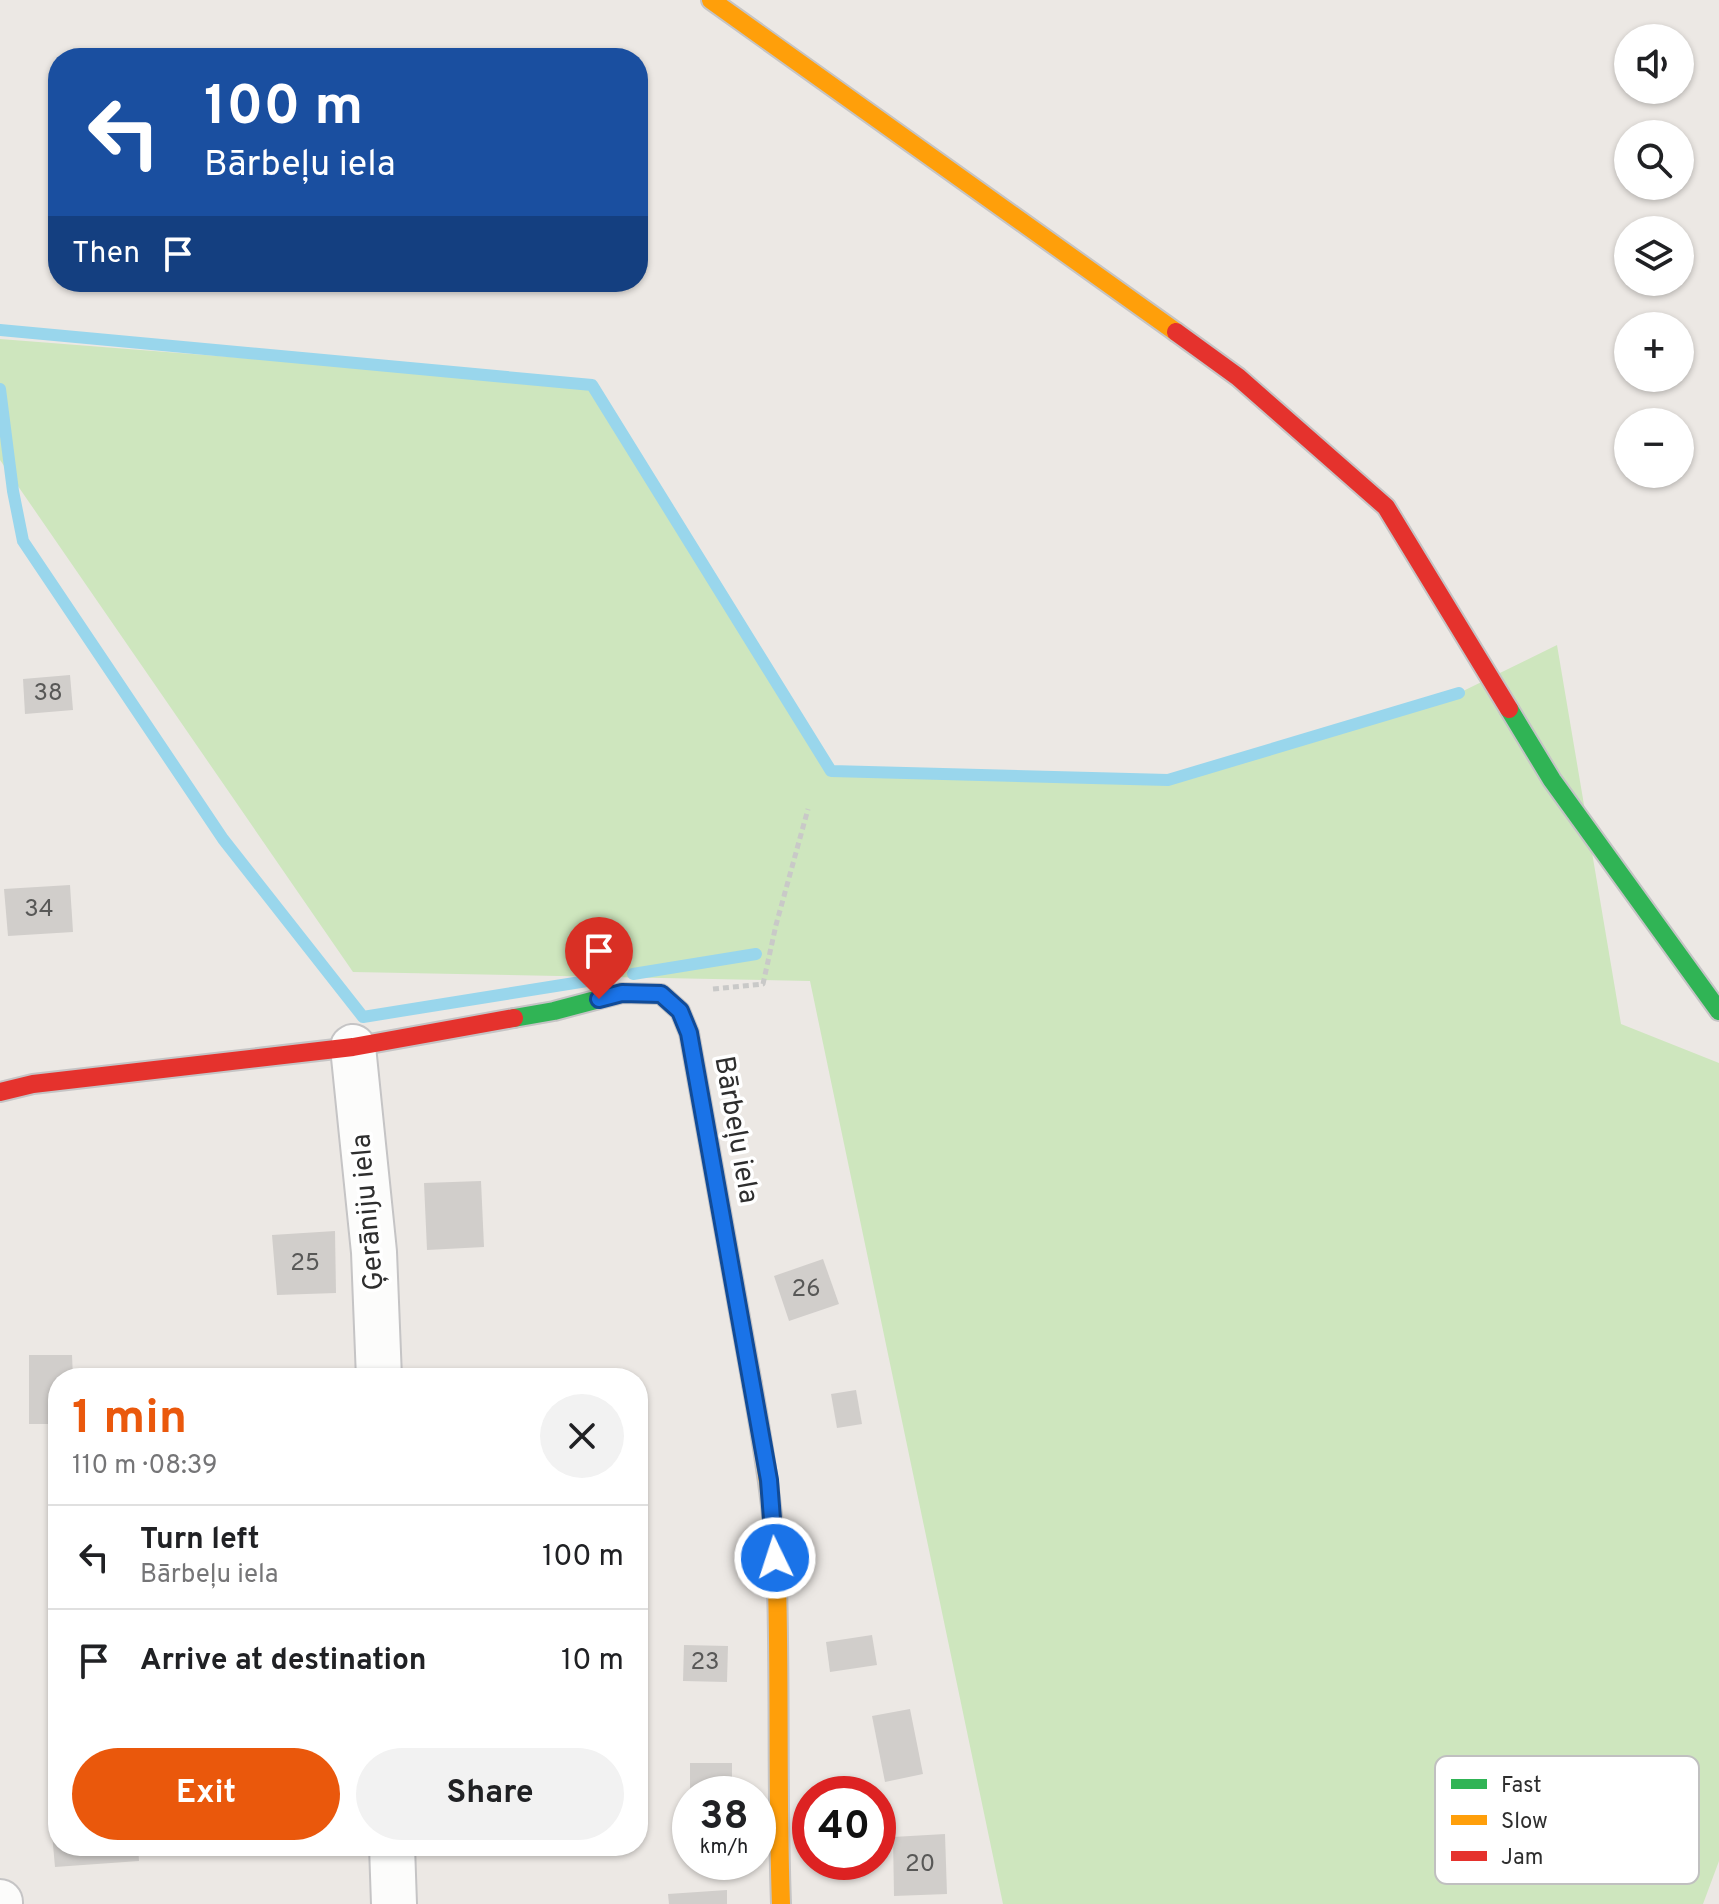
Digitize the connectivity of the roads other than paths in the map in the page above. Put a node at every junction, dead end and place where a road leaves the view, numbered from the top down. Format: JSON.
{"nodes":[{"id":1,"x":711,"y":0,"type":"edge"},
{"id":2,"x":1719,"y":1011,"type":"edge"},
{"id":3,"x":353,"y":1047,"type":"junction"},
{"id":4,"x":0,"y":1092,"type":"edge"},
{"id":5,"x":379,"y":1368,"type":"edge"},
{"id":6,"x":392,"y":1856,"type":"edge"},
{"id":7,"x":394,"y":1904,"type":"edge"},
{"id":8,"x":781,"y":1904,"type":"edge"}],
"edges":[{"from":1,"to":2,"type":"street"},
{"from":3,"to":4,"type":"street","name":"Bārbeļu iela"},
{"from":3,"to":5,"type":"street","name":"Ģerāniju iela"},
{"from":3,"to":8,"type":"street","name":"Bārbeļu iela"},
{"from":6,"to":7,"type":"street"}]}
